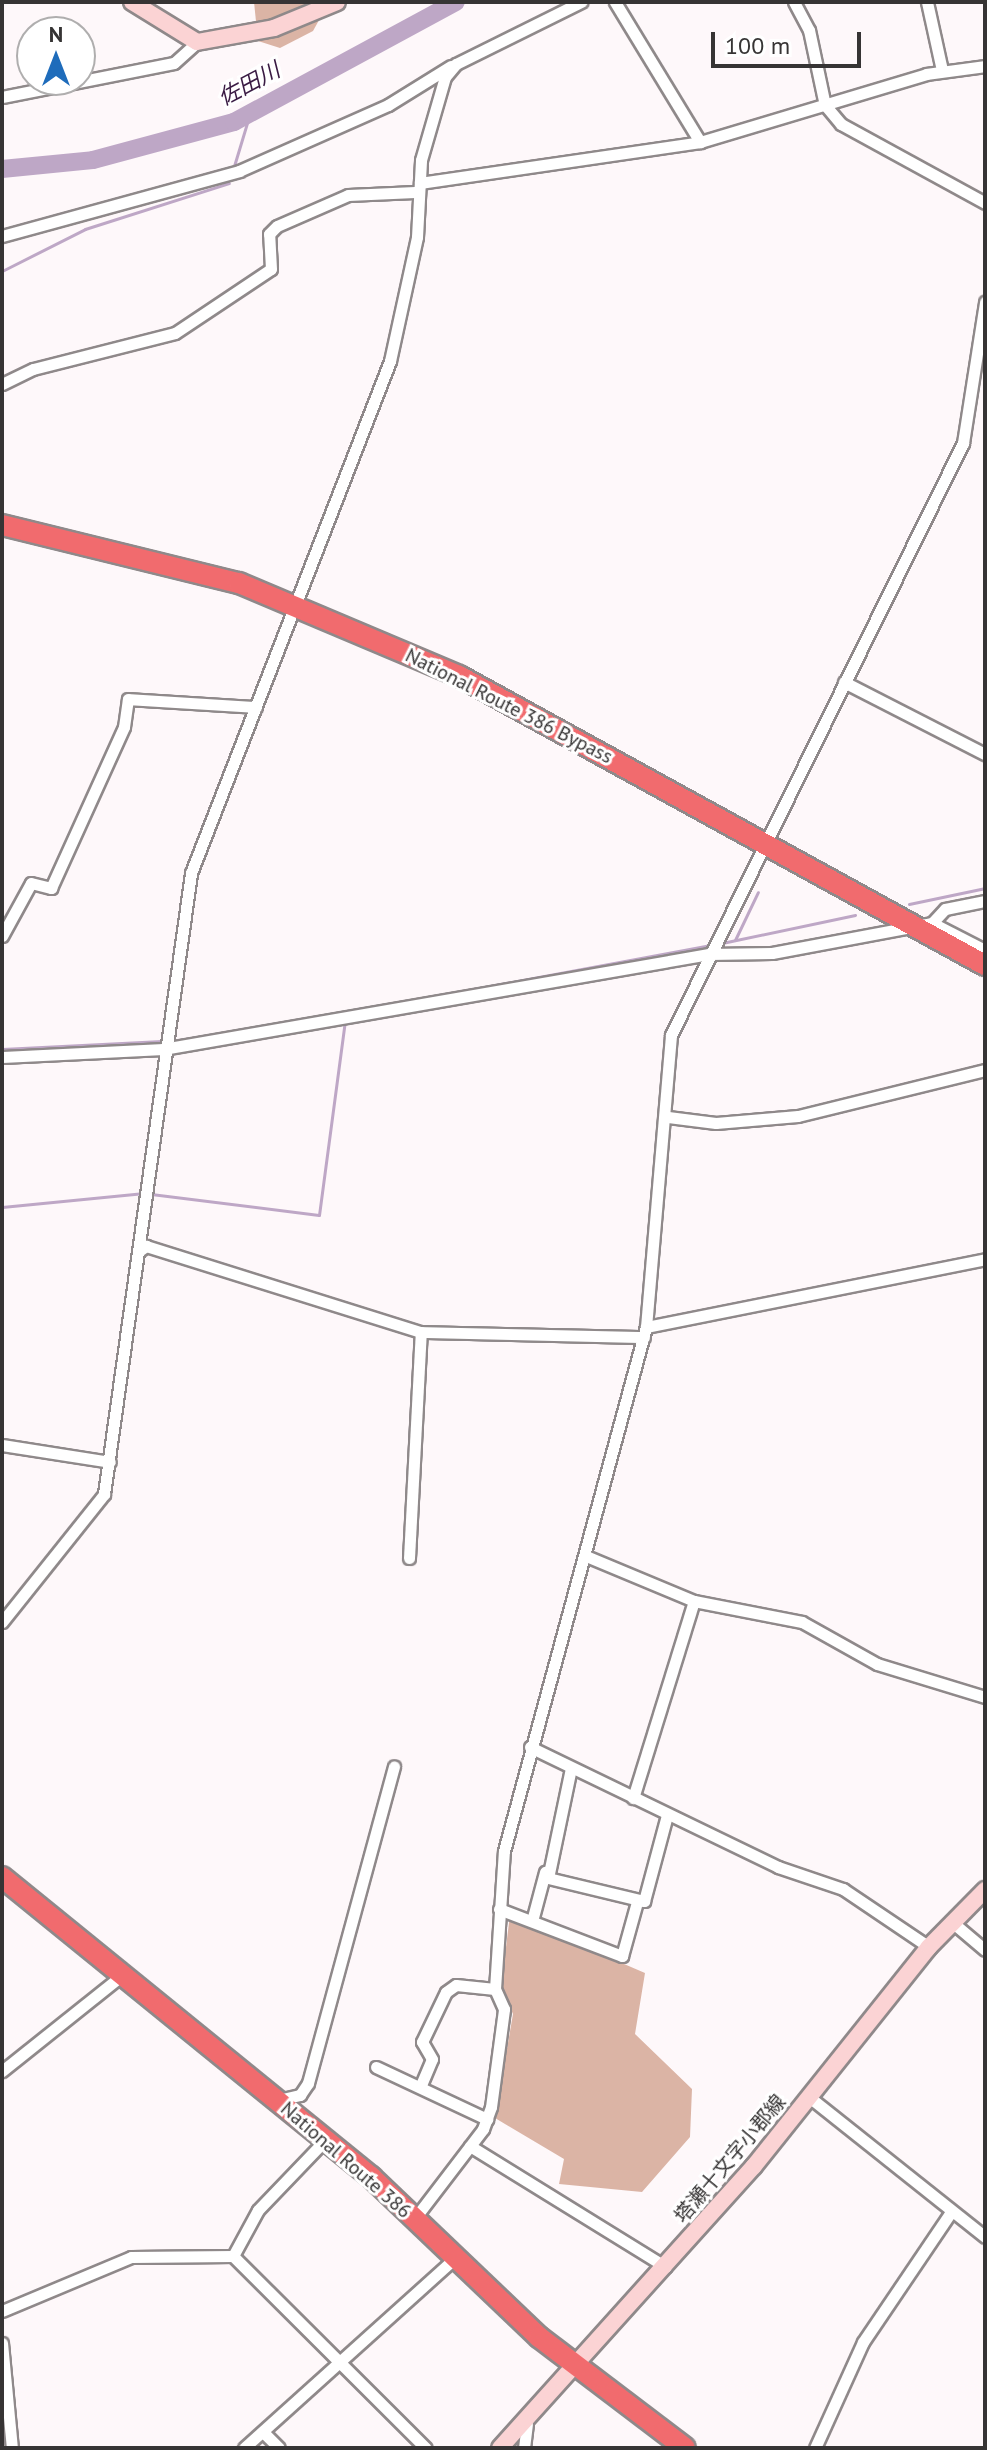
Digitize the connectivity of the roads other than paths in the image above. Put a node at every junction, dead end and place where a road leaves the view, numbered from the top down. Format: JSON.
{"nodes":[{"id":1,"x":132,"y":2,"type":"edge"},
{"id":2,"x":337,"y":2,"type":"edge"},
{"id":3,"x":581,"y":2,"type":"edge"},
{"id":4,"x":615,"y":2,"type":"edge"},
{"id":5,"x":794,"y":2,"type":"edge"},
{"id":6,"x":927,"y":2,"type":"edge"},
{"id":7,"x":197,"y":42,"type":"junction"},
{"id":8,"x":456,"y":64,"type":"junction"},
{"id":9,"x":985,"y":66,"type":"edge"},
{"id":10,"x":942,"y":70,"type":"junction"},
{"id":11,"x":2,"y":97,"type":"edge"},
{"id":12,"x":825,"y":105,"type":"junction"},
{"id":13,"x":700,"y":142,"type":"junction"},
{"id":14,"x":417,"y":187,"type":"junction"},
{"id":15,"x":985,"y":203,"type":"edge"},
{"id":16,"x":2,"y":236,"type":"edge"},
{"id":17,"x":985,"y":302,"type":"edge"},
{"id":18,"x":2,"y":384,"type":"edge"},
{"id":19,"x":2,"y":525,"type":"edge"},
{"id":20,"x":297,"y":605,"type":"junction"},
{"id":21,"x":847,"y":684,"type":"junction"},
{"id":22,"x":256,"y":707,"type":"junction"},
{"id":23,"x":985,"y":754,"type":"edge"},
{"id":24,"x":763,"y":844,"type":"junction"},
{"id":25,"x":985,"y":901,"type":"edge"},
{"id":26,"x":922,"y":926,"type":"junction"},
{"id":27,"x":2,"y":936,"type":"edge"},
{"id":28,"x":985,"y":950,"type":"edge"},
{"id":29,"x":709,"y":954,"type":"junction"},
{"id":30,"x":985,"y":965,"type":"edge"},
{"id":31,"x":163,"y":1049,"type":"junction"},
{"id":32,"x":2,"y":1057,"type":"edge"},
{"id":33,"x":985,"y":1070,"type":"edge"},
{"id":34,"x":668,"y":1117,"type":"junction"},
{"id":35,"x":139,"y":1251,"type":"junction"},
{"id":36,"x":985,"y":1259,"type":"edge"},
{"id":37,"x":421,"y":1332,"type":"junction"},
{"id":38,"x":645,"y":1332,"type":"junction"},
{"id":39,"x":2,"y":1445,"type":"edge"},
{"id":40,"x":110,"y":1462,"type":"junction"},
{"id":41,"x":586,"y":1556,"type":"junction"},
{"id":42,"x":409,"y":1558,"type":"dead end"},
{"id":43,"x":694,"y":1601,"type":"junction"},
{"id":44,"x":2,"y":1622,"type":"edge"},
{"id":45,"x":985,"y":1697,"type":"edge"},
{"id":46,"x":530,"y":1747,"type":"junction"},
{"id":47,"x":394,"y":1766,"type":"dead end"},
{"id":48,"x":571,"y":1768,"type":"junction"},
{"id":49,"x":633,"y":1798,"type":"junction"},
{"id":50,"x":667,"y":1815,"type":"junction"},
{"id":51,"x":545,"y":1872,"type":"junction"},
{"id":52,"x":2,"y":1877,"type":"edge"},
{"id":53,"x":985,"y":1890,"type":"edge"},
{"id":54,"x":637,"y":1902,"type":"junction"},
{"id":55,"x":499,"y":1909,"type":"junction"},
{"id":56,"x":532,"y":1921,"type":"junction"},
{"id":57,"x":952,"y":1922,"type":"junction"},
{"id":58,"x":929,"y":1947,"type":"junction"},
{"id":59,"x":985,"y":1950,"type":"edge"},
{"id":60,"x":121,"y":1976,"type":"junction"},
{"id":61,"x":495,"y":1989,"type":"junction"},
{"id":62,"x":376,"y":2067,"type":"dead end"},
{"id":63,"x":2,"y":2071,"type":"edge"},
{"id":64,"x":421,"y":2085,"type":"junction"},
{"id":65,"x":808,"y":2096,"type":"junction"},
{"id":66,"x":278,"y":2101,"type":"junction"},
{"id":67,"x":487,"y":2119,"type":"junction"},
{"id":68,"x":326,"y":2139,"type":"junction"},
{"id":69,"x":470,"y":2146,"type":"junction"},
{"id":70,"x":951,"y":2212,"type":"junction"},
{"id":71,"x":415,"y":2218,"type":"junction"},
{"id":72,"x":985,"y":2237,"type":"edge"},
{"id":73,"x":233,"y":2256,"type":"junction"},
{"id":74,"x":455,"y":2258,"type":"junction"},
{"id":75,"x":666,"y":2267,"type":"junction"},
{"id":76,"x":2,"y":2311,"type":"edge"},
{"id":77,"x":2,"y":2343,"type":"edge"},
{"id":78,"x":340,"y":2360,"type":"junction"},
{"id":79,"x":576,"y":2367,"type":"junction"},
{"id":80,"x":527,"y":2424,"type":"junction"},
{"id":81,"x":266,"y":2435,"type":"junction"},
{"id":82,"x":662,"y":2440,"type":"edge"},
{"id":83,"x":12,"y":2448,"type":"edge"},
{"id":84,"x":244,"y":2448,"type":"edge"},
{"id":85,"x":279,"y":2448,"type":"edge"},
{"id":86,"x":426,"y":2448,"type":"edge"},
{"id":87,"x":500,"y":2448,"type":"edge"},
{"id":88,"x":524,"y":2448,"type":"edge"},
{"id":89,"x":685,"y":2448,"type":"edge"},
{"id":90,"x":815,"y":2448,"type":"edge"}],
"edges":[{"from":1,"to":7,"type":"main road"},
{"from":2,"to":7,"type":"main road"},
{"from":3,"to":8,"type":"street"},
{"from":4,"to":13,"type":"street"},
{"from":5,"to":12,"type":"street"},
{"from":6,"to":10,"type":"street"},
{"from":7,"to":11,"type":"street"},
{"from":8,"to":14,"type":"street"},
{"from":8,"to":16,"type":"street"},
{"from":9,"to":10,"type":"street"},
{"from":10,"to":12,"type":"street"},
{"from":12,"to":13,"type":"street"},
{"from":12,"to":15,"type":"street"},
{"from":13,"to":14,"type":"street"},
{"from":14,"to":18,"type":"street"},
{"from":14,"to":20,"type":"street"},
{"from":17,"to":21,"type":"street"},
{"from":19,"to":20,"type":"highway","name":"National Route 386 Bypass"},
{"from":20,"to":22,"type":"street"},
{"from":20,"to":24,"type":"highway","name":"National Route 386 Bypass"},
{"from":21,"to":23,"type":"street"},
{"from":21,"to":24,"type":"street"},
{"from":22,"to":27,"type":"street"},
{"from":22,"to":31,"type":"street"},
{"from":24,"to":26,"type":"highway","name":"National Route 386 Bypass"},
{"from":24,"to":29,"type":"street"},
{"from":25,"to":26,"type":"street"},
{"from":26,"to":28,"type":"street"},
{"from":26,"to":29,"type":"street"},
{"from":26,"to":30,"type":"highway","name":"National Route 386 Bypass"},
{"from":29,"to":31,"type":"street"},
{"from":29,"to":34,"type":"street"},
{"from":31,"to":32,"type":"street"},
{"from":31,"to":35,"type":"street"},
{"from":33,"to":34,"type":"street"},
{"from":34,"to":38,"type":"street"},
{"from":35,"to":37,"type":"street"},
{"from":35,"to":40,"type":"street"},
{"from":36,"to":38,"type":"street"},
{"from":37,"to":38,"type":"street"},
{"from":37,"to":42,"type":"street"},
{"from":38,"to":41,"type":"street"},
{"from":39,"to":40,"type":"street"},
{"from":40,"to":44,"type":"street"},
{"from":41,"to":43,"type":"street"},
{"from":41,"to":46,"type":"street"},
{"from":43,"to":45,"type":"street"},
{"from":43,"to":49,"type":"street"},
{"from":46,"to":48,"type":"street"},
{"from":46,"to":55,"type":"street"},
{"from":47,"to":66,"type":"street"},
{"from":48,"to":49,"type":"street"},
{"from":48,"to":51,"type":"street"},
{"from":49,"to":50,"type":"street"},
{"from":50,"to":54,"type":"street"},
{"from":50,"to":58,"type":"street"},
{"from":51,"to":54,"type":"street"},
{"from":51,"to":56,"type":"street"},
{"from":52,"to":60,"type":"highway","name":"National Route 386"},
{"from":53,"to":57,"type":"main road","name":"塔瀬十文字小郡線"},
{"from":54,"to":56,"type":"street"},
{"from":55,"to":56,"type":"street"},
{"from":55,"to":61,"type":"street"},
{"from":57,"to":58,"type":"main road","name":"塔瀬十文字小郡線"},
{"from":57,"to":59,"type":"street"},
{"from":58,"to":65,"type":"main road","name":"塔瀬十文字小郡線"},
{"from":60,"to":63,"type":"street"},
{"from":60,"to":66,"type":"highway","name":"National Route 386"},
{"from":61,"to":64,"type":"street"},
{"from":61,"to":67,"type":"street"},
{"from":62,"to":64,"type":"street"},
{"from":64,"to":67,"type":"street"},
{"from":65,"to":70,"type":"street"},
{"from":65,"to":75,"type":"main road","name":"塔瀬十文字小郡線"},
{"from":66,"to":68,"type":"highway","name":"National Route 386"},
{"from":67,"to":69,"type":"street"},
{"from":68,"to":71,"type":"highway","name":"National Route 386"},
{"from":68,"to":73,"type":"street"},
{"from":69,"to":71,"type":"street"},
{"from":69,"to":75,"type":"street"},
{"from":70,"to":72,"type":"street"},
{"from":70,"to":90,"type":"street"},
{"from":71,"to":74,"type":"highway","name":"National Route 386"},
{"from":73,"to":76,"type":"street"},
{"from":73,"to":78,"type":"street"},
{"from":74,"to":78,"type":"street"},
{"from":74,"to":79,"type":"highway","name":"National Route 386"},
{"from":75,"to":79,"type":"main road","name":"塔瀬十文字小郡線"},
{"from":77,"to":83,"type":"street"},
{"from":78,"to":81,"type":"street"},
{"from":78,"to":86,"type":"street"},
{"from":79,"to":80,"type":"main road","name":"塔瀬十文字小郡線"},
{"from":79,"to":82,"type":"highway","name":"National Route 386"},
{"from":80,"to":87,"type":"main road","name":"塔瀬十文字小郡線"},
{"from":80,"to":88,"type":"street"},
{"from":81,"to":84,"type":"street"},
{"from":81,"to":85,"type":"street"},
{"from":82,"to":89,"type":"highway","name":"National Route 386"}]}
